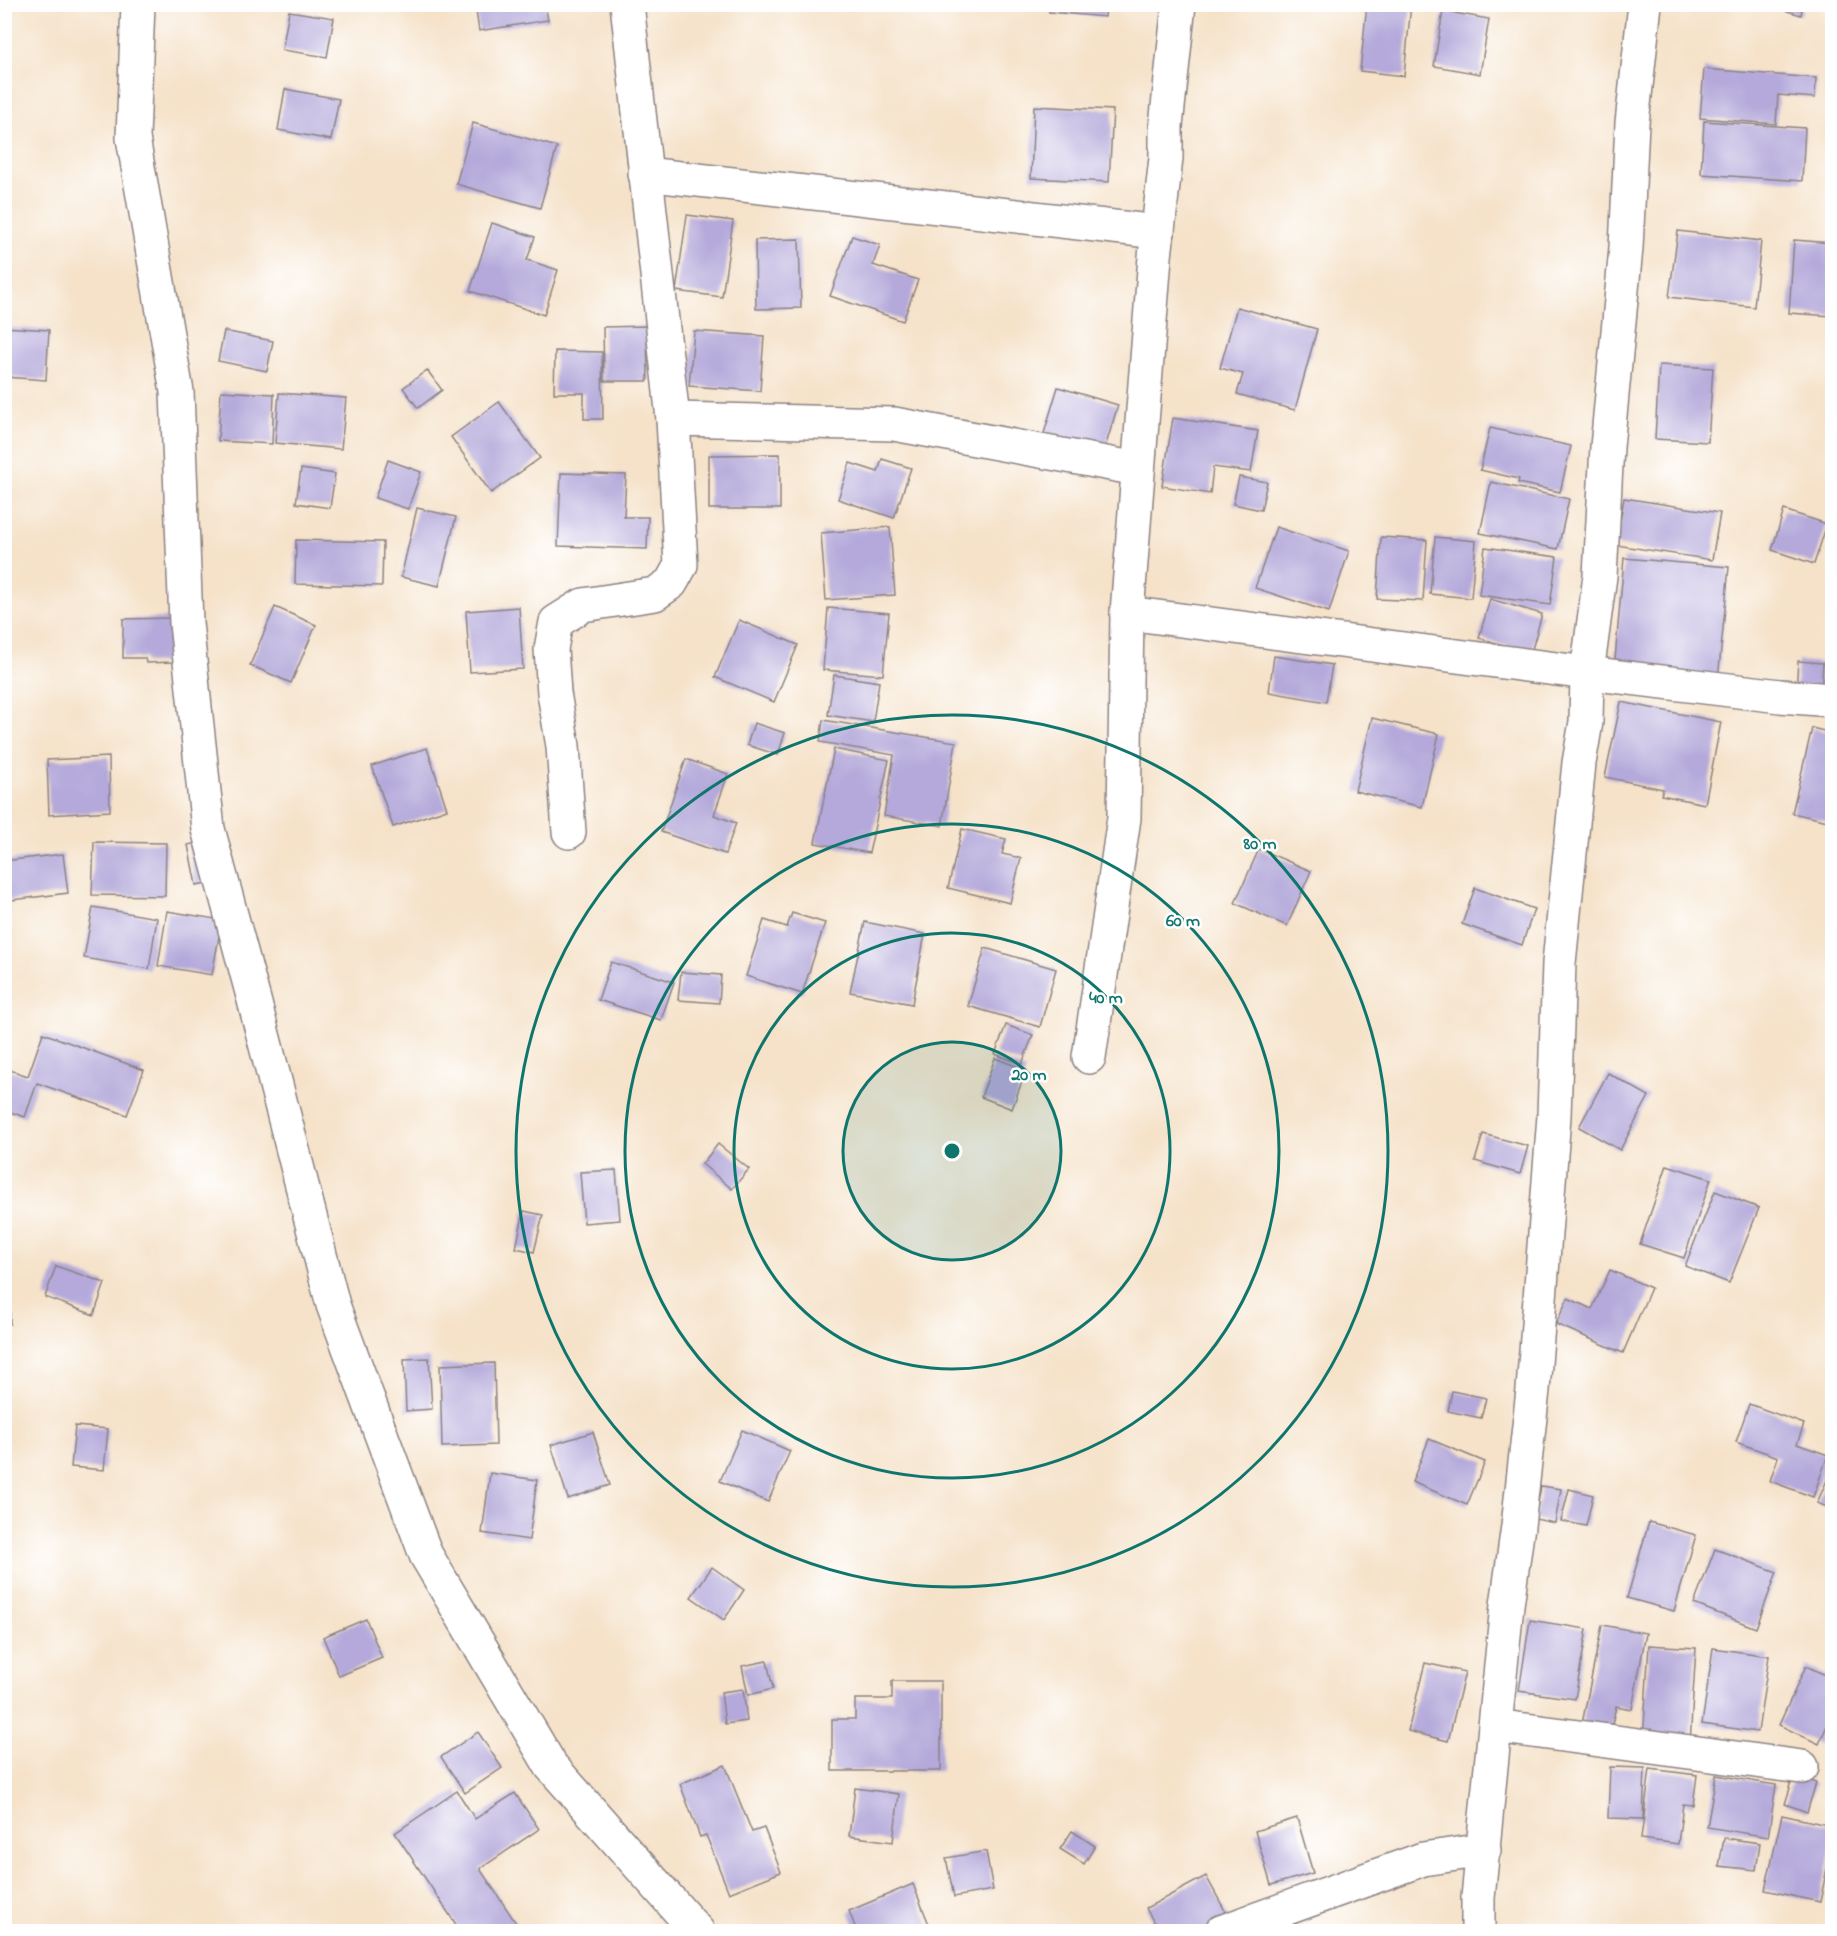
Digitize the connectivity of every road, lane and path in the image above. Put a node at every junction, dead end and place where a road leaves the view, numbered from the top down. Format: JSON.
{"nodes":[{"id":1,"x":138,"y":4,"type":"edge"},
{"id":2,"x":627,"y":4,"type":"edge"},
{"id":3,"x":1179,"y":4,"type":"edge"},
{"id":4,"x":1645,"y":4,"type":"edge"},
{"id":5,"x":645,"y":174,"type":"junction"},
{"id":6,"x":1158,"y":232,"type":"junction"},
{"id":7,"x":673,"y":419,"type":"junction"},
{"id":8,"x":1138,"y":469,"type":"junction"},
{"id":9,"x":1127,"y":613,"type":"junction"},
{"id":10,"x":1587,"y":674,"type":"junction"},
{"id":11,"x":1833,"y":700,"type":"edge"},
{"id":12,"x":569,"y":832,"type":"dead end"},
{"id":13,"x":1089,"y":1058,"type":"dead end"},
{"id":14,"x":1495,"y":1726,"type":"junction"},
{"id":15,"x":1802,"y":1767,"type":"dead end"},
{"id":16,"x":1484,"y":1850,"type":"junction"},
{"id":17,"x":698,"y":1932,"type":"edge"},
{"id":18,"x":1221,"y":1932,"type":"edge"},
{"id":19,"x":1478,"y":1932,"type":"edge"}],
"edges":[{"from":1,"to":17,"type":"street"},
{"from":2,"to":5,"type":"street"},
{"from":3,"to":6,"type":"street"},
{"from":4,"to":10,"type":"street"},
{"from":5,"to":6,"type":"street"},
{"from":5,"to":7,"type":"street"},
{"from":6,"to":8,"type":"street"},
{"from":7,"to":8,"type":"street"},
{"from":7,"to":12,"type":"street"},
{"from":8,"to":9,"type":"street"},
{"from":9,"to":10,"type":"street"},
{"from":9,"to":13,"type":"street"},
{"from":10,"to":11,"type":"street"},
{"from":10,"to":14,"type":"street"},
{"from":14,"to":15,"type":"street"},
{"from":14,"to":16,"type":"street"},
{"from":16,"to":18,"type":"street"},
{"from":16,"to":19,"type":"street"}]}
